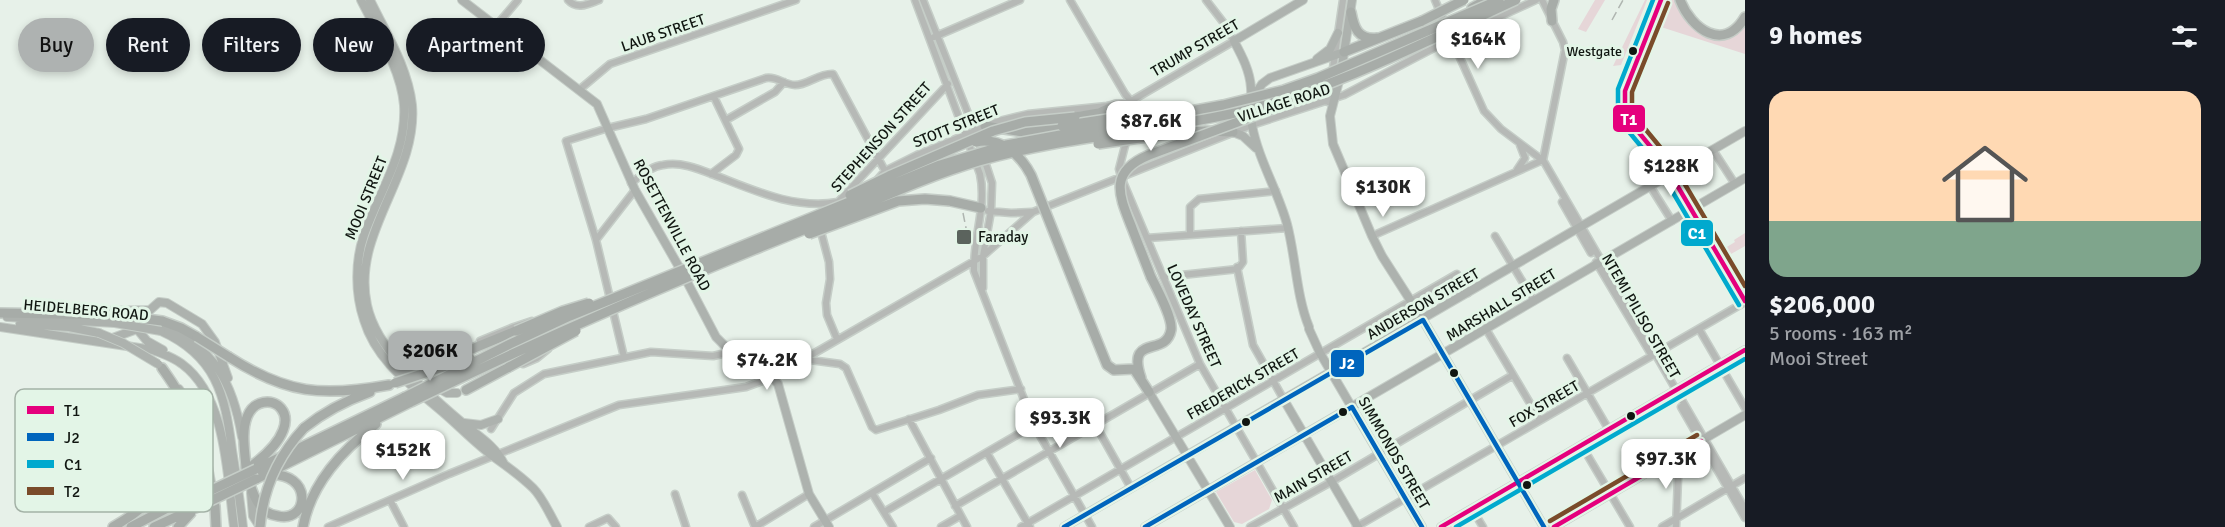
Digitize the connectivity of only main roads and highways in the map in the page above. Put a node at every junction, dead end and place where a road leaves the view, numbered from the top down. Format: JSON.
{"nodes":[{"id":1,"x":361,"y":0,"type":"edge"},
{"id":2,"x":370,"y":0,"type":"edge"},
{"id":3,"x":462,"y":0,"type":"edge"},
{"id":4,"x":1303,"y":0,"type":"edge"},
{"id":5,"x":1352,"y":0,"type":"edge"},
{"id":6,"x":1464,"y":0,"type":"edge"},
{"id":7,"x":1486,"y":0,"type":"edge"},
{"id":8,"x":1499,"y":0,"type":"edge"},
{"id":9,"x":1516,"y":0,"type":"edge"},
{"id":10,"x":1554,"y":0,"type":"edge"},
{"id":11,"x":1680,"y":0,"type":"edge"},
{"id":12,"x":1351,"y":12,"type":"junction"},
{"id":13,"x":1745,"y":17,"type":"edge"},
{"id":14,"x":1552,"y":21,"type":"road end"},
{"id":15,"x":1450,"y":22,"type":"junction"},
{"id":16,"x":1338,"y":33,"type":"road end"},
{"id":17,"x":1382,"y":38,"type":"junction"},
{"id":18,"x":1234,"y":41,"type":"joint"},
{"id":19,"x":1340,"y":54,"type":"junction"},
{"id":20,"x":1388,"y":58,"type":"junction"},
{"id":21,"x":1308,"y":64,"type":"junction"},
{"id":22,"x":1254,"y":100,"type":"junction"},
{"id":23,"x":1116,"y":105,"type":"road end"},
{"id":24,"x":985,"y":126,"type":"road end"},
{"id":25,"x":1745,"y":131,"type":"edge"},
{"id":26,"x":1233,"y":132,"type":"joint"},
{"id":27,"x":949,"y":151,"type":"junction"},
{"id":28,"x":979,"y":161,"type":"junction"},
{"id":29,"x":1264,"y":163,"type":"junction"},
{"id":30,"x":1745,"y":178,"type":"edge"},
{"id":31,"x":986,"y":210,"type":"road end"},
{"id":32,"x":758,"y":243,"type":"junction"},
{"id":33,"x":625,"y":299,"type":"junction"},
{"id":34,"x":150,"y":310,"type":"junction"},
{"id":35,"x":0,"y":314,"type":"edge"},
{"id":36,"x":1423,"y":320,"type":"junction"},
{"id":37,"x":0,"y":325,"type":"edge"},
{"id":38,"x":161,"y":326,"type":"junction"},
{"id":39,"x":137,"y":328,"type":"junction"},
{"id":40,"x":103,"y":342,"type":"junction"},
{"id":41,"x":510,"y":344,"type":"junction"},
{"id":42,"x":1745,"y":350,"type":"edge"},
{"id":43,"x":1443,"y":355,"type":"junction"},
{"id":44,"x":440,"y":362,"type":"junction"},
{"id":45,"x":184,"y":365,"type":"junction"},
{"id":46,"x":160,"y":366,"type":"junction"},
{"id":47,"x":404,"y":367,"type":"junction"},
{"id":48,"x":1332,"y":372,"type":"junction"},
{"id":49,"x":1141,"y":378,"type":"junction"},
{"id":50,"x":411,"y":381,"type":"junction"},
{"id":51,"x":392,"y":384,"type":"junction"},
{"id":52,"x":175,"y":389,"type":"edge"},
{"id":53,"x":180,"y":389,"type":"edge"},
{"id":54,"x":203,"y":389,"type":"edge"},
{"id":55,"x":460,"y":392,"type":"junction"},
{"id":56,"x":1149,"y":392,"type":"joint"},
{"id":57,"x":428,"y":400,"type":"junction"},
{"id":58,"x":1284,"y":400,"type":"junction"},
{"id":59,"x":407,"y":401,"type":"junction"},
{"id":60,"x":439,"y":401,"type":"junction"},
{"id":61,"x":236,"y":405,"type":"junction"},
{"id":62,"x":213,"y":407,"type":"edge"},
{"id":63,"x":1352,"y":407,"type":"junction"},
{"id":64,"x":454,"y":414,"type":"junction"},
{"id":65,"x":1745,"y":415,"type":"edge"},
{"id":66,"x":498,"y":419,"type":"road end"},
{"id":67,"x":463,"y":423,"type":"junction"},
{"id":68,"x":1304,"y":435,"type":"junction"},
{"id":69,"x":496,"y":455,"type":"junction"},
{"id":70,"x":1188,"y":455,"type":"junction"},
{"id":71,"x":253,"y":473,"type":"junction"},
{"id":72,"x":1518,"y":482,"type":"junction"},
{"id":73,"x":229,"y":488,"type":"junction"},
{"id":74,"x":1208,"y":490,"type":"junction"},
{"id":75,"x":213,"y":493,"type":"edge"},
{"id":76,"x":213,"y":495,"type":"edge"},
{"id":77,"x":215,"y":507,"type":"joint"},
{"id":78,"x":139,"y":512,"type":"edge"},
{"id":79,"x":169,"y":512,"type":"edge"},
{"id":80,"x":179,"y":512,"type":"edge"},
{"id":81,"x":190,"y":512,"type":"edge"},
{"id":82,"x":253,"y":516,"type":"junction"},
{"id":83,"x":827,"y":524,"type":"edge"},
{"id":84,"x":116,"y":525,"type":"edge"},
{"id":85,"x":304,"y":525,"type":"edge"},
{"id":86,"x":132,"y":527,"type":"edge"},
{"id":87,"x":154,"y":527,"type":"edge"},
{"id":88,"x":178,"y":527,"type":"edge"},
{"id":89,"x":217,"y":527,"type":"edge"},
{"id":90,"x":230,"y":527,"type":"edge"},
{"id":91,"x":234,"y":527,"type":"edge"},
{"id":92,"x":243,"y":527,"type":"edge"},
{"id":93,"x":254,"y":527,"type":"edge"},
{"id":94,"x":260,"y":527,"type":"edge"},
{"id":95,"x":557,"y":527,"type":"edge"},
{"id":96,"x":1064,"y":527,"type":"edge"},
{"id":97,"x":1145,"y":527,"type":"edge"},
{"id":98,"x":1230,"y":527,"type":"edge"},
{"id":99,"x":1357,"y":527,"type":"edge"},
{"id":100,"x":1422,"y":527,"type":"edge"},
{"id":101,"x":1441,"y":527,"type":"edge"},
{"id":102,"x":1544,"y":527,"type":"edge"},
{"id":103,"x":1554,"y":527,"type":"edge"}],
"edges":[{"from":1,"to":50,"type":"main road","name":"MOOI STREET"},
{"from":2,"to":47,"type":"main road","name":"MOOI STREET"},
{"from":3,"to":83,"type":"main road","name":"ROSETTENVILLE ROAD"},
{"from":4,"to":18,"type":"main road","name":"TRUMP STREET"},
{"from":5,"to":12,"type":"main road"},
{"from":6,"to":17,"type":"highway","bridge":true},
{"from":7,"to":15,"type":"highway","bridge":true},
{"from":8,"to":15,"type":"highway","bridge":true},
{"from":9,"to":20,"type":"highway","bridge":true},
{"from":10,"to":14,"type":"highway"},
{"from":11,"to":13,"type":"highway"},
{"from":12,"to":17,"type":"highway"},
{"from":12,"to":19,"type":"main road"},
{"from":15,"to":22,"type":"highway","bridge":true},
{"from":16,"to":21,"type":"main road"},
{"from":17,"to":19,"type":"highway"},
{"from":18,"to":22,"type":"main road","name":"SIMMONDS STREET"},
{"from":19,"to":21,"type":"main road"},
{"from":19,"to":36,"type":"main road"},
{"from":20,"to":28,"type":"highway","bridge":true},
{"from":20,"to":49,"type":"highway","bridge":true},
{"from":21,"to":22,"type":"main road"},
{"from":22,"to":24,"type":"highway","bridge":true},
{"from":22,"to":29,"type":"main road","name":"SIMMONDS STREET"},
{"from":22,"to":32,"type":"highway","bridge":true},
{"from":23,"to":27,"type":"highway","bridge":true},
{"from":25,"to":36,"type":"main road","name":"ANDERSON STREET"},
{"from":26,"to":28,"type":"highway","bridge":true},
{"from":26,"to":29,"type":"main road"},
{"from":27,"to":32,"type":"highway","bridge":true},
{"from":27,"to":49,"type":"highway","bridge":true},
{"from":28,"to":32,"type":"highway","bridge":true},
{"from":29,"to":48,"type":"main road","name":"SIMMONDS STREET"},
{"from":30,"to":43,"type":"main road","name":"MARSHALL STREET"},
{"from":31,"to":32,"type":"highway","bridge":true},
{"from":32,"to":33,"type":"highway","bridge":true},
{"from":33,"to":41,"type":"highway","bridge":true},
{"from":33,"to":44,"type":"highway","bridge":true},
{"from":33,"to":55,"type":"highway","bridge":true},
{"from":33,"to":59,"type":"highway","bridge":true},
{"from":34,"to":35,"type":"main road"},
{"from":34,"to":39,"type":"main road"},
{"from":34,"to":61,"type":"main road"},
{"from":35,"to":38,"type":"highway","bridge":true},
{"from":36,"to":43,"type":"main road"},
{"from":36,"to":48,"type":"main road","name":"ANDERSON STREET"},
{"from":37,"to":40,"type":"main road"},
{"from":37,"to":46,"type":"main road","name":"HEIDELBERG ROAD","bridge":true},
{"from":38,"to":51,"type":"highway","bridge":true},
{"from":38,"to":61,"type":"main road"},
{"from":38,"to":92,"type":"main road","name":"HEIDELBERG ROAD"},
{"from":39,"to":40,"type":"main road"},
{"from":39,"to":45,"type":"main road"},
{"from":40,"to":45,"type":"main road"},
{"from":41,"to":51,"type":"highway","bridge":true},
{"from":41,"to":59,"type":"highway","bridge":true},
{"from":42,"to":72,"type":"main road"},
{"from":43,"to":63,"type":"main road","name":"MARSHALL STREET"},
{"from":43,"to":72,"type":"main road"},
{"from":44,"to":47,"type":"main road"},
{"from":44,"to":50,"type":"main road","name":"STEPHENSON STREET"},
{"from":44,"to":55,"type":"main road"},
{"from":45,"to":54,"type":"main road"},
{"from":46,"to":52,"type":"highway"},
{"from":46,"to":53,"type":"main road","name":"HEIDELBERG ROAD"},
{"from":47,"to":50,"type":"main road","name":"MOOI STREET"},
{"from":48,"to":58,"type":"main road","name":"ANDERSON STREET"},
{"from":48,"to":63,"type":"main road","name":"SIMMONDS STREET"},
{"from":49,"to":56,"type":"highway"},
{"from":50,"to":57,"type":"main road","name":"MOOI STREET"},
{"from":50,"to":60,"type":"main road","name":"MOOI STREET"},
{"from":51,"to":94,"type":"highway","bridge":true},
{"from":55,"to":60,"type":"main road"},
{"from":55,"to":64,"type":"main road"},
{"from":56,"to":70,"type":"main road"},
{"from":57,"to":60,"type":"main road"},
{"from":57,"to":69,"type":"main road","name":"MOOI STREET"},
{"from":58,"to":68,"type":"main road"},
{"from":58,"to":70,"type":"main road","name":"ANDERSON STREET"},
{"from":59,"to":71,"type":"highway"},
{"from":59,"to":85,"type":"highway"},
{"from":60,"to":64,"type":"main road","name":"MOOI STREET"},
{"from":61,"to":71,"type":"main road"},
{"from":62,"to":73,"type":"main road"},
{"from":63,"to":68,"type":"main road","name":"MARSHALL STREET"},
{"from":63,"to":100,"type":"main road","name":"SIMMONDS STREET"},
{"from":64,"to":67,"type":"main road","name":"MOOI STREET"},
{"from":65,"to":103,"type":"main road"},
{"from":66,"to":67,"type":"main road"},
{"from":67,"to":69,"type":"main road","name":"MOOI STREET"},
{"from":68,"to":74,"type":"main road","name":"MARSHALL STREET"},
{"from":68,"to":99,"type":"main road"},
{"from":69,"to":95,"type":"main road","name":"MOOI STREET"},
{"from":70,"to":74,"type":"main road"},
{"from":70,"to":96,"type":"main road","name":"ANDERSON STREET"},
{"from":71,"to":71,"type":"highway"},
{"from":71,"to":71,"type":"highway"},
{"from":71,"to":75,"type":"highway","bridge":true},
{"from":71,"to":82,"type":"main road"},
{"from":72,"to":101,"type":"main road"},
{"from":72,"to":102,"type":"main road"},
{"from":73,"to":90,"type":"main road"},
{"from":73,"to":91,"type":"main road"},
{"from":74,"to":97,"type":"main road","name":"MARSHALL STREET"},
{"from":74,"to":98,"type":"main road"},
{"from":76,"to":77,"type":"main road","name":"HEIDELBERG ROAD"},
{"from":77,"to":89,"type":"highway"},
{"from":78,"to":84,"type":"highway"},
{"from":79,"to":86,"type":"highway"},
{"from":80,"to":87,"type":"highway"},
{"from":81,"to":88,"type":"highway"},
{"from":82,"to":93,"type":"main road"},
{"from":82,"to":94,"type":"main road"}]}
